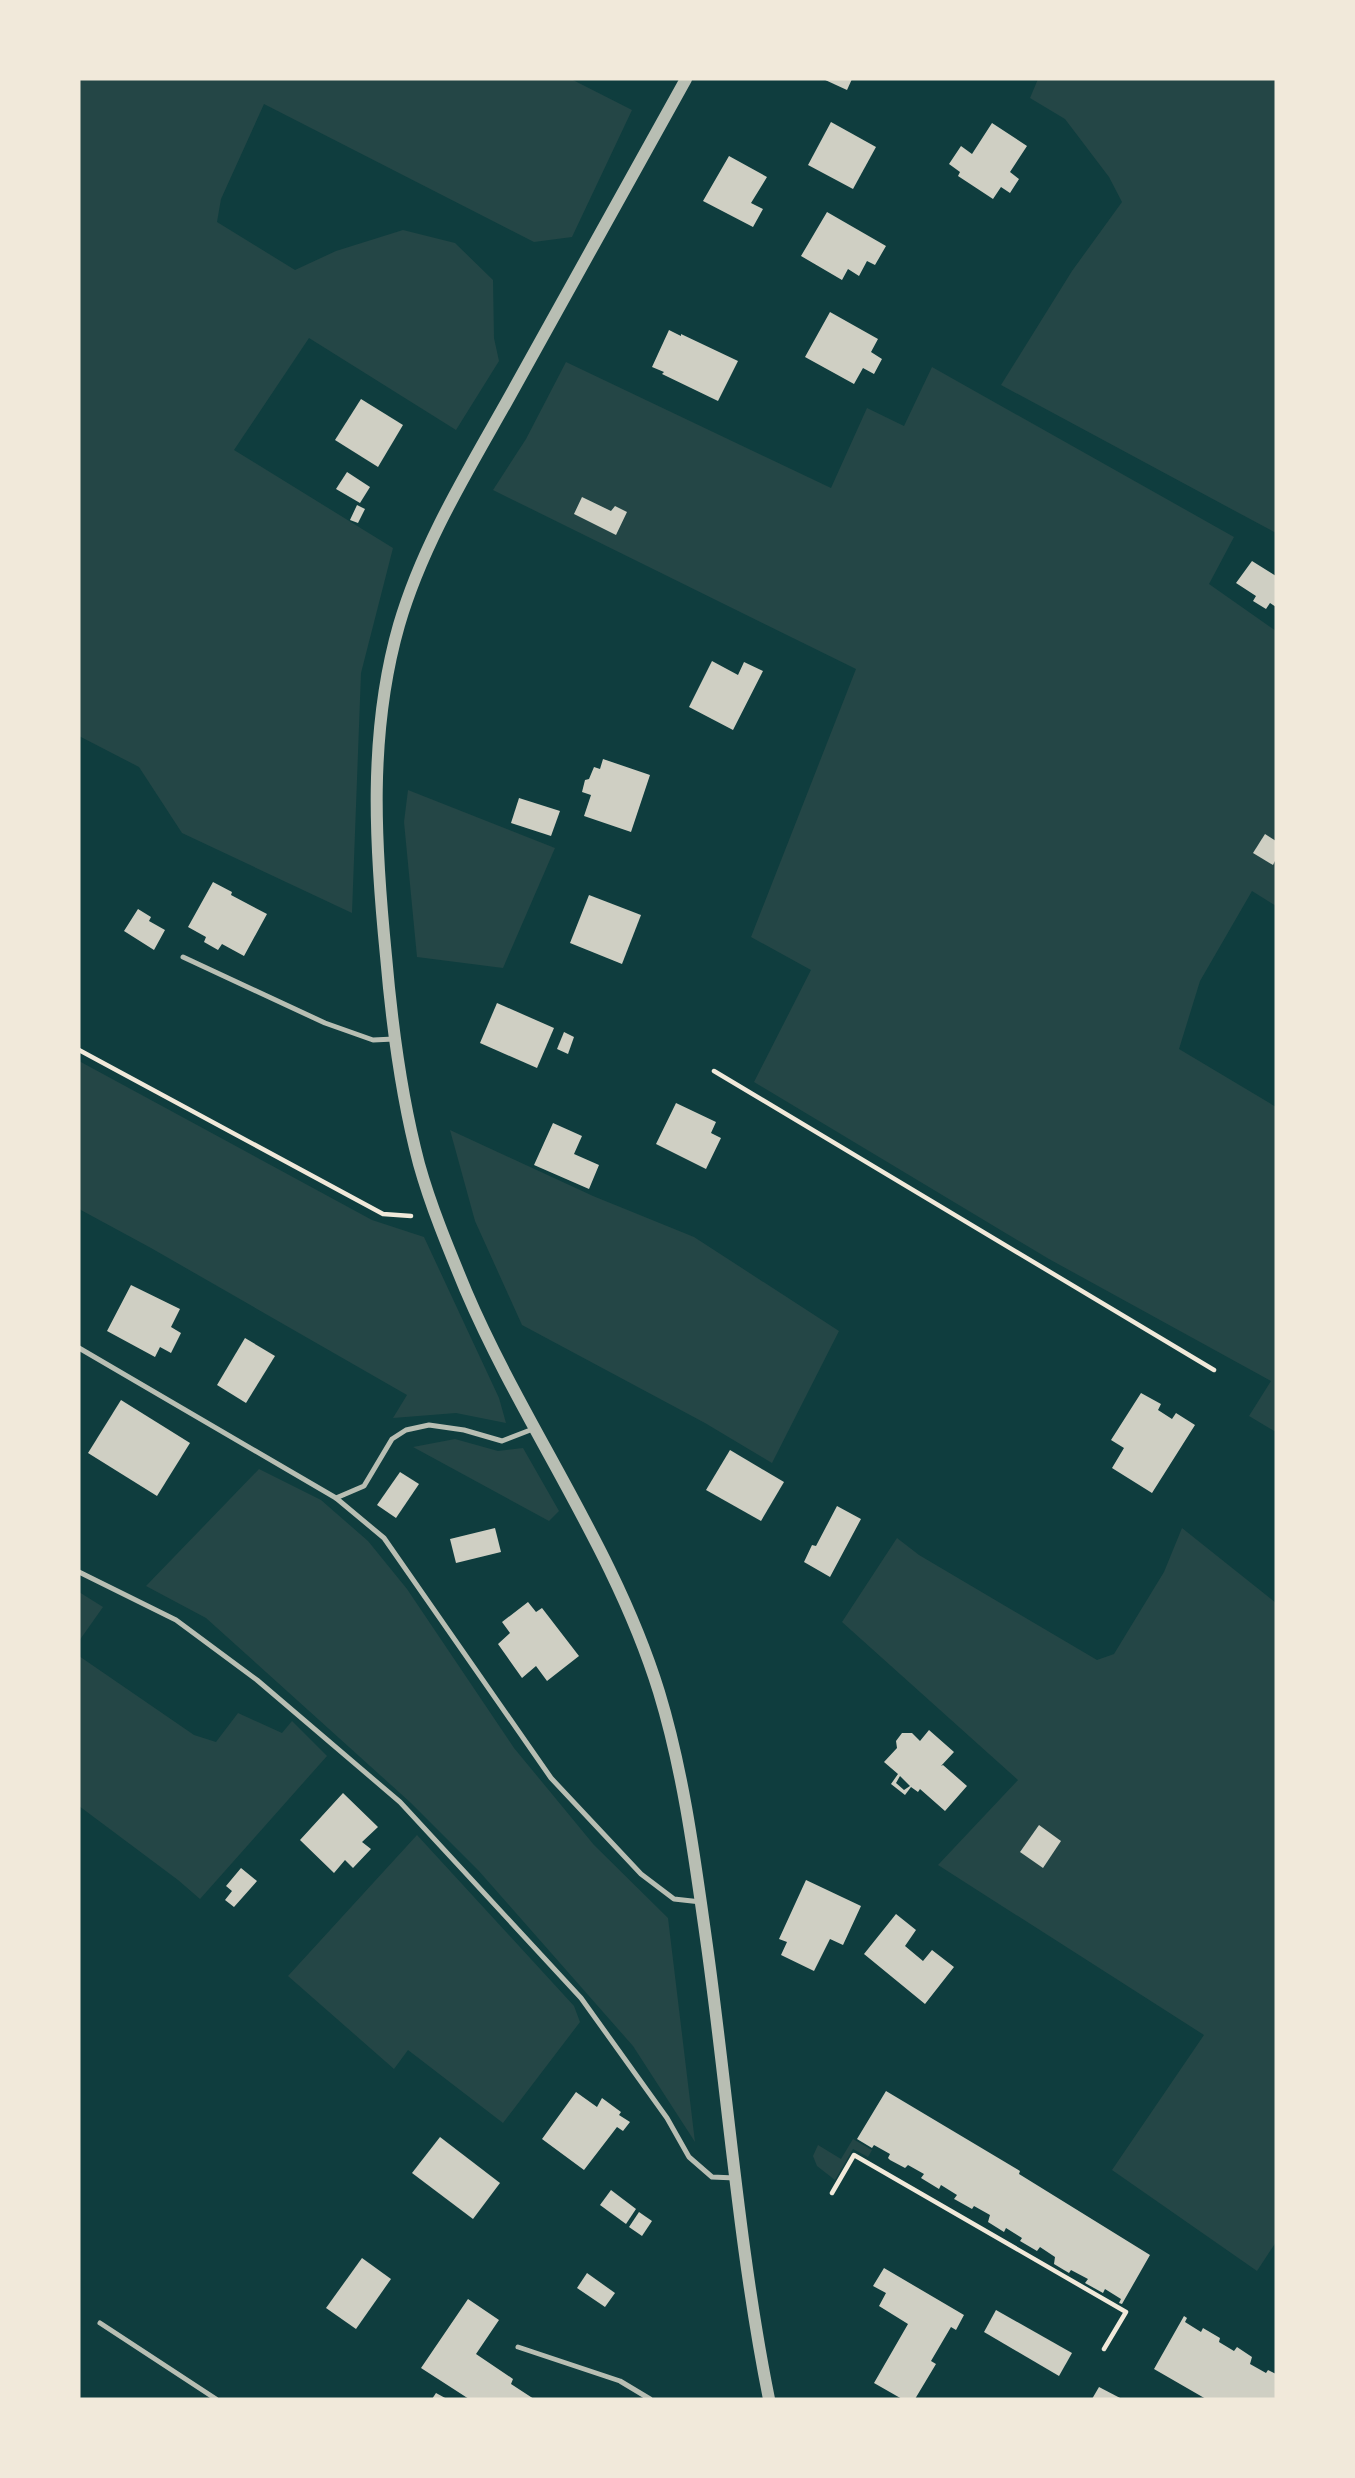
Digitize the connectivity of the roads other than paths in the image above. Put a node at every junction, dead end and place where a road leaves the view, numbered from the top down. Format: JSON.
{"nodes":[{"id":1,"x":686,"y":79,"type":"edge"},
{"id":2,"x":183,"y":957,"type":"dead end"},
{"id":3,"x":396,"y":1039,"type":"junction"},
{"id":4,"x":79,"y":1348,"type":"edge"},
{"id":5,"x":536,"y":1428,"type":"junction"},
{"id":6,"x":336,"y":1498,"type":"junction"},
{"id":7,"x":79,"y":1572,"type":"edge"},
{"id":8,"x":701,"y":1902,"type":"junction"},
{"id":9,"x":735,"y":2178,"type":"junction"},
{"id":10,"x":100,"y":2323,"type":"dead end"},
{"id":11,"x":518,"y":2347,"type":"dead end"},
{"id":12,"x":216,"y":2399,"type":"edge"},
{"id":13,"x":650,"y":2399,"type":"edge"},
{"id":14,"x":769,"y":2399,"type":"edge"}],
"edges":[{"from":1,"to":3,"type":"street"},
{"from":2,"to":3,"type":"lane"},
{"from":3,"to":5,"type":"street"},
{"from":4,"to":6,"type":"lane"},
{"from":5,"to":6,"type":"lane"},
{"from":5,"to":8,"type":"street"},
{"from":6,"to":8,"type":"lane"},
{"from":7,"to":9,"type":"lane"},
{"from":8,"to":9,"type":"street"},
{"from":9,"to":14,"type":"street"},
{"from":10,"to":12,"type":"lane"},
{"from":11,"to":13,"type":"lane"}]}
